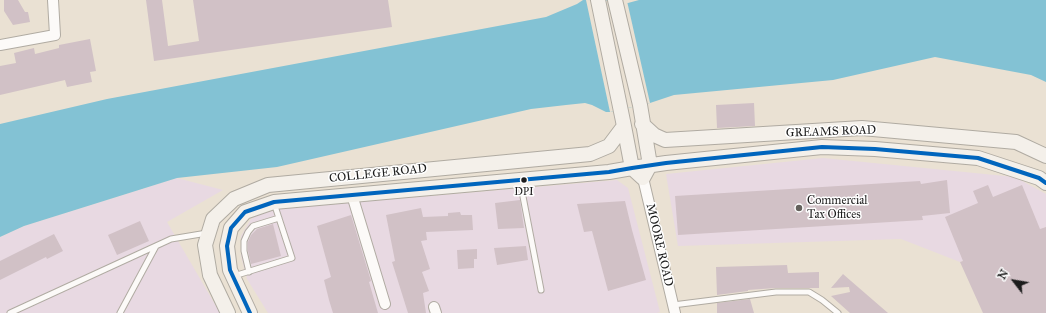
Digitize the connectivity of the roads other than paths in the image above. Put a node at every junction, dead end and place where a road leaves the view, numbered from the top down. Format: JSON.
{"nodes":[{"id":1,"x":53,"y":0,"type":"edge"},
{"id":2,"x":598,"y":0,"type":"edge"},
{"id":3,"x":615,"y":0,"type":"edge"},
{"id":4,"x":0,"y":45,"type":"edge"},
{"id":5,"x":642,"y":124,"type":"junction"},
{"id":6,"x":624,"y":126,"type":"junction"},
{"id":7,"x":1046,"y":156,"type":"edge"},
{"id":8,"x":632,"y":168,"type":"junction"},
{"id":9,"x":646,"y":172,"type":"junction"},
{"id":10,"x":520,"y":180,"type":"junction"},
{"id":11,"x":1046,"y":183,"type":"edge"},
{"id":12,"x":352,"y":195,"type":"junction"},
{"id":13,"x":274,"y":202,"type":"junction"},
{"id":14,"x":279,"y":218,"type":"junction"},
{"id":15,"x":208,"y":233,"type":"junction"},
{"id":16,"x":156,"y":246,"type":"junction"},
{"id":17,"x":249,"y":272,"type":"junction"},
{"id":18,"x":234,"y":276,"type":"junction"},
{"id":19,"x":541,"y":290,"type":"dead end"},
{"id":20,"x":385,"y":304,"type":"dead end"},
{"id":21,"x":674,"y":309,"type":"edge"},
{"id":22,"x":10,"y":313,"type":"edge"},
{"id":23,"x":120,"y":313,"type":"edge"},
{"id":24,"x":228,"y":313,"type":"edge"},
{"id":25,"x":250,"y":313,"type":"edge"},
{"id":26,"x":838,"y":313,"type":"edge"}],
"edges":[{"from":1,"to":4,"type":"street"},
{"from":2,"to":6,"type":"main road"},
{"from":3,"to":5,"type":"main road"},
{"from":5,"to":7,"type":"main road","name":"GREAMS ROAD"},
{"from":5,"to":9,"type":"main road"},
{"from":6,"to":8,"type":"main road"},
{"from":6,"to":15,"type":"main road","name":"COLLEGE ROAD"},
{"from":8,"to":9,"type":"main road","name":"GREAMS ROAD"},
{"from":8,"to":10,"type":"main road","name":"COLLEGE ROAD"},
{"from":9,"to":11,"type":"main road","name":"GREAMS ROAD"},
{"from":9,"to":21,"type":"street","name":"MOORE ROAD"},
{"from":10,"to":12,"type":"main road","name":"COLLEGE ROAD"},
{"from":10,"to":19,"type":"lane"},
{"from":12,"to":13,"type":"main road","name":"COLLEGE ROAD"},
{"from":12,"to":20,"type":"street"},
{"from":13,"to":14,"type":"lane"},
{"from":13,"to":18,"type":"main road","name":"COLLEGE ROAD"},
{"from":14,"to":17,"type":"lane"},
{"from":14,"to":17,"type":"lane"},
{"from":15,"to":16,"type":"lane"},
{"from":15,"to":24,"type":"main road","name":"COLLEGE ROAD"},
{"from":16,"to":22,"type":"lane"},
{"from":16,"to":23,"type":"lane"},
{"from":17,"to":18,"type":"lane"},
{"from":18,"to":25,"type":"main road","name":"COLLEGE ROAD"},
{"from":21,"to":26,"type":"lane"}]}
